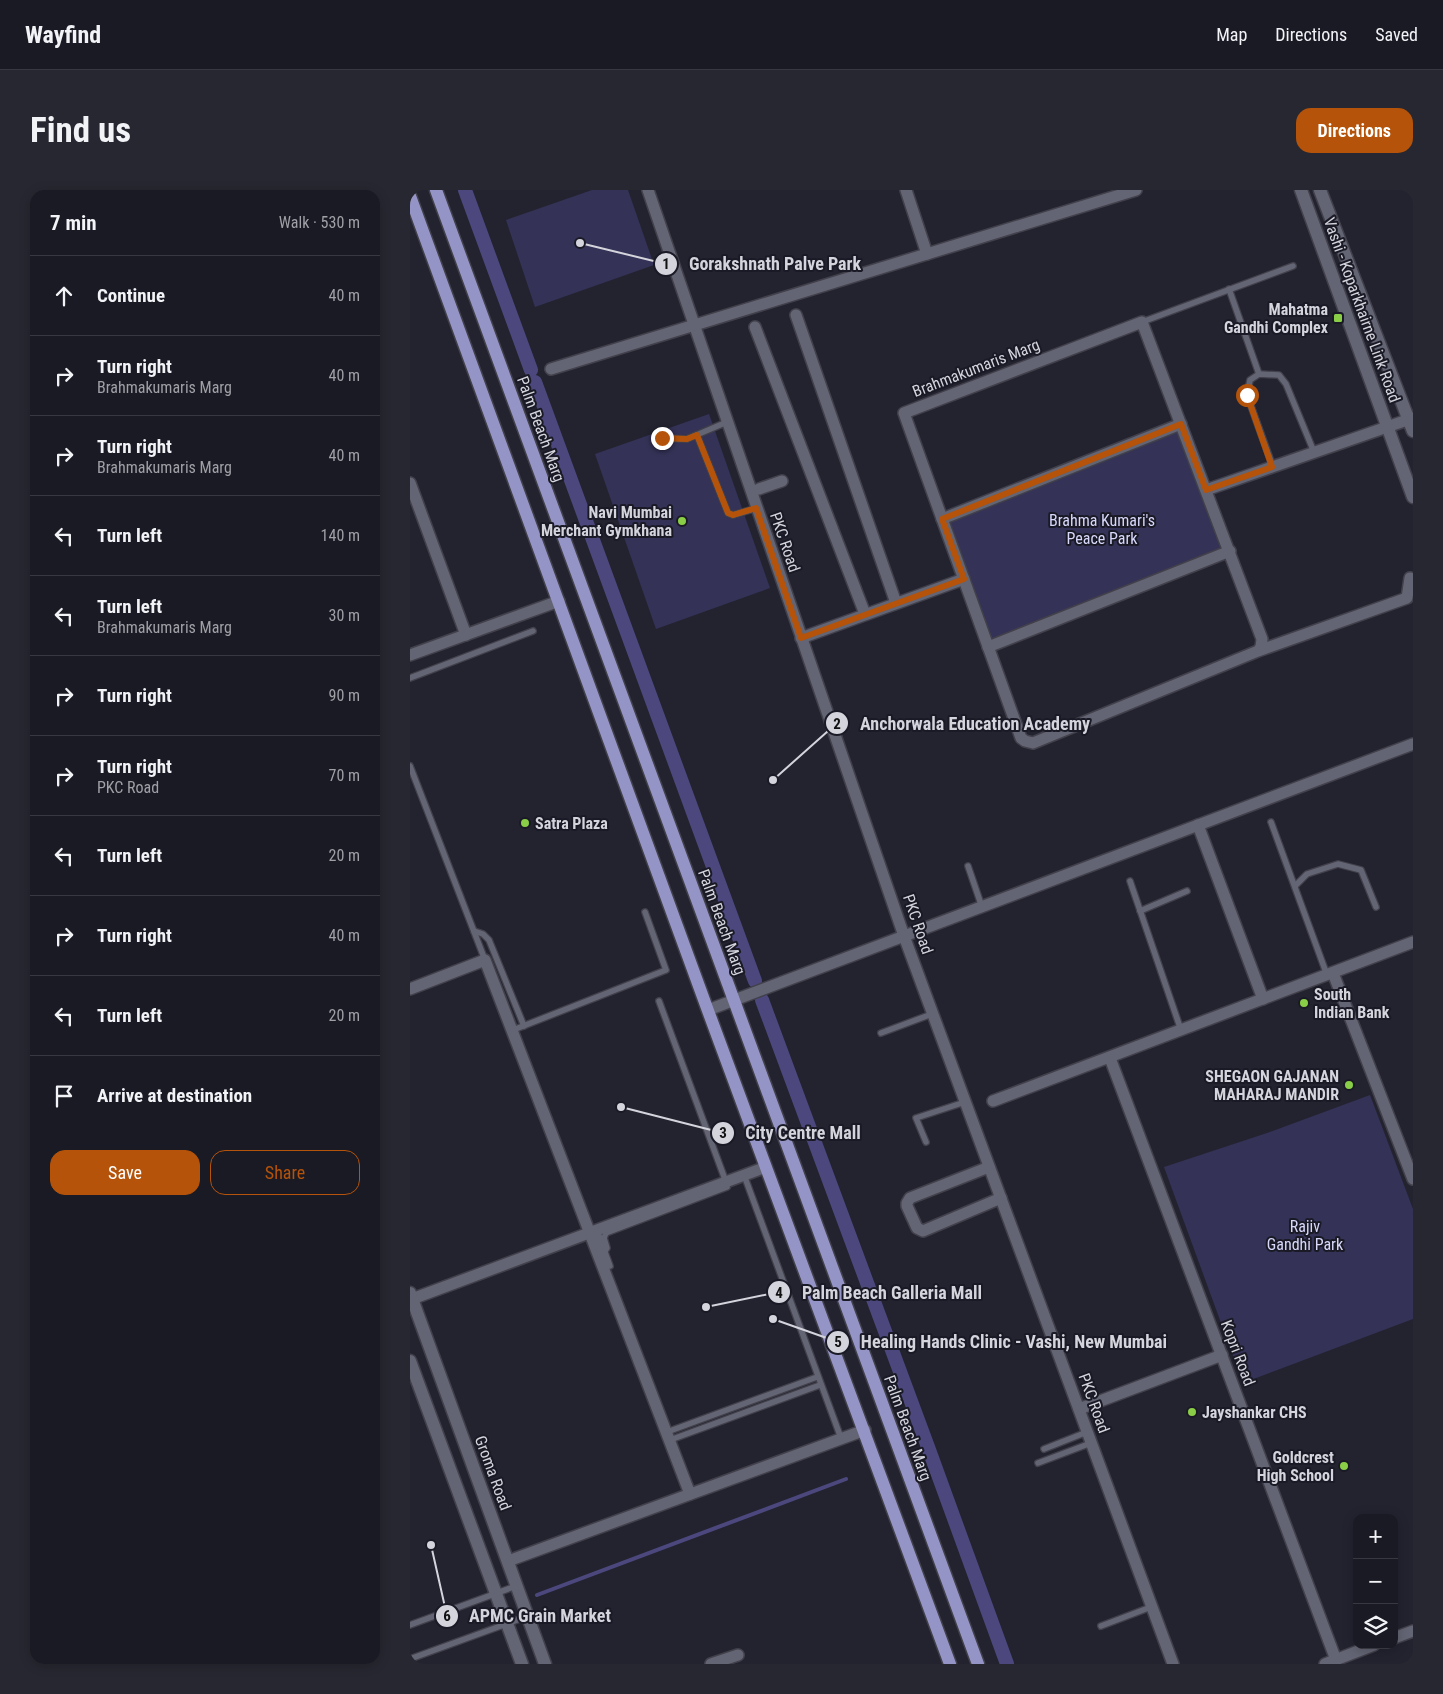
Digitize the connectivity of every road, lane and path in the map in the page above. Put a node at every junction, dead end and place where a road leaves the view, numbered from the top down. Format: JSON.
{"nodes":[{"id":1,"x":436,"y":190,"type":"edge"},
{"id":2,"x":648,"y":190,"type":"edge"},
{"id":3,"x":906,"y":190,"type":"edge"},
{"id":4,"x":1136,"y":190,"type":"edge"},
{"id":5,"x":1301,"y":190,"type":"edge"},
{"id":6,"x":1320,"y":190,"type":"edge"},
{"id":7,"x":1104,"y":195,"type":"edge"},
{"id":8,"x":410,"y":196,"type":"edge"},
{"id":9,"x":927,"y":254,"type":"junction"},
{"id":10,"x":1293,"y":266,"type":"dead end"},
{"id":11,"x":1229,"y":290,"type":"junction"},
{"id":12,"x":796,"y":315,"type":"dead end"},
{"id":13,"x":1142,"y":322,"type":"junction"},
{"id":14,"x":694,"y":325,"type":"junction"},
{"id":15,"x":755,"y":327,"type":"dead end"},
{"id":16,"x":551,"y":369,"type":"dead end"},
{"id":17,"x":1259,"y":374,"type":"junction"},
{"id":18,"x":727,"y":422,"type":"junction"},
{"id":19,"x":1412,"y":423,"type":"edge"},
{"id":20,"x":1181,"y":424,"type":"junction"},
{"id":21,"x":1386,"y":427,"type":"junction"},
{"id":22,"x":697,"y":435,"type":"junction"},
{"id":23,"x":662,"y":438,"type":"dead end"},
{"id":24,"x":1314,"y":452,"type":"junction"},
{"id":25,"x":1272,"y":467,"type":"junction"},
{"id":26,"x":782,"y":481,"type":"dead end"},
{"id":27,"x":410,"y":483,"type":"edge"},
{"id":28,"x":758,"y":489,"type":"dead end"},
{"id":29,"x":1206,"y":490,"type":"junction"},
{"id":30,"x":1413,"y":497,"type":"edge"},
{"id":31,"x":756,"y":508,"type":"junction"},
{"id":32,"x":942,"y":519,"type":"junction"},
{"id":33,"x":1230,"y":551,"type":"junction"},
{"id":34,"x":1410,"y":578,"type":"dead end"},
{"id":35,"x":964,"y":579,"type":"junction"},
{"id":36,"x":559,"y":601,"type":"junction"},
{"id":37,"x":896,"y":603,"type":"junction"},
{"id":38,"x":865,"y":614,"type":"junction"},
{"id":39,"x":533,"y":631,"type":"dead end"},
{"id":40,"x":466,"y":635,"type":"junction"},
{"id":41,"x":801,"y":638,"type":"junction"},
{"id":42,"x":988,"y":647,"type":"junction"},
{"id":43,"x":1258,"y":651,"type":"junction"},
{"id":44,"x":410,"y":655,"type":"edge"},
{"id":45,"x":410,"y":678,"type":"edge"},
{"id":46,"x":1413,"y":744,"type":"edge"},
{"id":47,"x":410,"y":766,"type":"edge"},
{"id":48,"x":1271,"y":822,"type":"dead end"},
{"id":49,"x":1198,"y":825,"type":"junction"},
{"id":50,"x":968,"y":866,"type":"dead end"},
{"id":51,"x":1130,"y":881,"type":"dead end"},
{"id":52,"x":1294,"y":886,"type":"junction"},
{"id":53,"x":1187,"y":891,"type":"dead end"},
{"id":54,"x":982,"y":907,"type":"junction"},
{"id":55,"x":1376,"y":907,"type":"dead end"},
{"id":56,"x":1140,"y":911,"type":"junction"},
{"id":57,"x":645,"y":912,"type":"dead end"},
{"id":58,"x":474,"y":932,"type":"junction"},
{"id":59,"x":904,"y":936,"type":"junction"},
{"id":60,"x":1413,"y":942,"type":"edge"},
{"id":61,"x":485,"y":960,"type":"junction"},
{"id":62,"x":1330,"y":974,"type":"junction"},
{"id":63,"x":410,"y":989,"type":"edge"},
{"id":64,"x":1263,"y":999,"type":"junction"},
{"id":65,"x":733,"y":1000,"type":"junction"},
{"id":66,"x":659,"y":1002,"type":"dead end"},
{"id":67,"x":708,"y":1010,"type":"junction"},
{"id":68,"x":932,"y":1014,"type":"junction"},
{"id":69,"x":524,"y":1026,"type":"junction"},
{"id":70,"x":513,"y":1030,"type":"junction"},
{"id":71,"x":1181,"y":1030,"type":"junction"},
{"id":72,"x":881,"y":1033,"type":"dead end"},
{"id":73,"x":1110,"y":1058,"type":"junction"},
{"id":74,"x":993,"y":1101,"type":"dead end"},
{"id":75,"x":965,"y":1102,"type":"junction"},
{"id":76,"x":926,"y":1142,"type":"dead end"},
{"id":77,"x":766,"y":1167,"type":"junction"},
{"id":78,"x":989,"y":1167,"type":"junction"},
{"id":79,"x":745,"y":1178,"type":"junction"},
{"id":80,"x":1413,"y":1179,"type":"edge"},
{"id":81,"x":726,"y":1182,"type":"junction"},
{"id":82,"x":1001,"y":1198,"type":"junction"},
{"id":83,"x":594,"y":1231,"type":"junction"},
{"id":84,"x":605,"y":1251,"type":"junction"},
{"id":85,"x":610,"y":1266,"type":"dead end"},
{"id":86,"x":411,"y":1296,"type":"edge"},
{"id":87,"x":1222,"y":1355,"type":"junction"},
{"id":88,"x":410,"y":1361,"type":"edge"},
{"id":89,"x":817,"y":1377,"type":"junction"},
{"id":90,"x":820,"y":1385,"type":"junction"},
{"id":91,"x":1079,"y":1409,"type":"junction"},
{"id":92,"x":865,"y":1430,"type":"junction"},
{"id":93,"x":668,"y":1436,"type":"junction"},
{"id":94,"x":1089,"y":1437,"type":"junction"},
{"id":95,"x":841,"y":1438,"type":"junction"},
{"id":96,"x":1044,"y":1449,"type":"dead end"},
{"id":97,"x":1038,"y":1463,"type":"dead end"},
{"id":98,"x":690,"y":1494,"type":"junction"},
{"id":99,"x":508,"y":1561,"type":"junction"},
{"id":100,"x":517,"y":1586,"type":"junction"},
{"id":101,"x":496,"y":1594,"type":"junction"},
{"id":102,"x":1152,"y":1607,"type":"junction"},
{"id":103,"x":528,"y":1615,"type":"junction"},
{"id":104,"x":507,"y":1623,"type":"junction"},
{"id":105,"x":410,"y":1625,"type":"edge"},
{"id":106,"x":1101,"y":1626,"type":"dead end"},
{"id":107,"x":1413,"y":1631,"type":"edge"},
{"id":108,"x":1398,"y":1637,"type":"edge"},
{"id":109,"x":1364,"y":1649,"type":"edge"},
{"id":110,"x":738,"y":1655,"type":"dead end"},
{"id":111,"x":410,"y":1659,"type":"edge"},
{"id":112,"x":1336,"y":1660,"type":"junction"},
{"id":113,"x":522,"y":1664,"type":"edge"},
{"id":114,"x":545,"y":1664,"type":"edge"},
{"id":115,"x":711,"y":1664,"type":"edge"},
{"id":116,"x":950,"y":1664,"type":"edge"},
{"id":117,"x":978,"y":1664,"type":"edge"},
{"id":118,"x":1172,"y":1664,"type":"edge"},
{"id":119,"x":1325,"y":1664,"type":"edge"}],
"edges":[{"from":1,"to":65,"type":"main road","name":"Palm Beach Marg"},
{"from":2,"to":14,"type":"street","name":"PKC Road"},
{"from":3,"to":9,"type":"street"},
{"from":4,"to":7,"type":"street"},
{"from":5,"to":21,"type":"main road","name":"Vashi - Koparkhairne Link Road"},
{"from":6,"to":19,"type":"main road","name":"Vashi - Koparkhairne Link Road"},
{"from":7,"to":9,"type":"street"},
{"from":8,"to":36,"type":"main road"},
{"from":9,"to":14,"type":"street"},
{"from":10,"to":11,"type":"lane"},
{"from":11,"to":13,"type":"lane"},
{"from":11,"to":17,"type":"lane"},
{"from":12,"to":37,"type":"street"},
{"from":13,"to":20,"type":"street"},
{"from":13,"to":32,"type":"street","name":"Brahmakumaris Marg"},
{"from":14,"to":16,"type":"street"},
{"from":14,"to":18,"type":"street","name":"PKC Road"},
{"from":15,"to":38,"type":"street"},
{"from":17,"to":24,"type":"lane"},
{"from":17,"to":25,"type":"lane"},
{"from":18,"to":22,"type":"lane"},
{"from":18,"to":31,"type":"street","name":"PKC Road"},
{"from":19,"to":21,"type":"street"},
{"from":20,"to":29,"type":"street"},
{"from":20,"to":32,"type":"street"},
{"from":21,"to":24,"type":"street"},
{"from":21,"to":30,"type":"main road","name":"Vashi - Koparkhairne Link Road"},
{"from":22,"to":23,"type":"lane"},
{"from":22,"to":31,"type":"lane"},
{"from":24,"to":25,"type":"street"},
{"from":25,"to":29,"type":"street"},
{"from":26,"to":28,"type":"street"},
{"from":27,"to":40,"type":"street"},
{"from":29,"to":33,"type":"street"},
{"from":31,"to":41,"type":"street","name":"PKC Road"},
{"from":32,"to":35,"type":"street","name":"Brahmakumaris Marg"},
{"from":33,"to":42,"type":"street"},
{"from":33,"to":43,"type":"street"},
{"from":34,"to":43,"type":"street","name":"Brahmakumaris Marg"},
{"from":35,"to":37,"type":"street"},
{"from":35,"to":42,"type":"street","name":"Brahmakumaris Marg"},
{"from":36,"to":40,"type":"street"},
{"from":36,"to":67,"type":"main road"},
{"from":37,"to":38,"type":"street"},
{"from":38,"to":41,"type":"street"},
{"from":39,"to":45,"type":"lane"},
{"from":40,"to":44,"type":"street"},
{"from":41,"to":59,"type":"street","name":"PKC Road"},
{"from":42,"to":43,"type":"street","name":"Brahmakumaris Marg"},
{"from":46,"to":49,"type":"street"},
{"from":47,"to":58,"type":"lane"},
{"from":48,"to":52,"type":"lane"},
{"from":49,"to":54,"type":"street"},
{"from":49,"to":64,"type":"street"},
{"from":50,"to":54,"type":"lane"},
{"from":51,"to":56,"type":"lane"},
{"from":52,"to":55,"type":"lane"},
{"from":52,"to":62,"type":"lane"},
{"from":53,"to":56,"type":"lane"},
{"from":54,"to":59,"type":"street"},
{"from":56,"to":71,"type":"lane"},
{"from":57,"to":69,"type":"lane"},
{"from":58,"to":61,"type":"lane"},
{"from":58,"to":69,"type":"lane"},
{"from":59,"to":65,"type":"street"},
{"from":59,"to":68,"type":"street","name":"PKC Road"},
{"from":60,"to":62,"type":"street"},
{"from":61,"to":63,"type":"street"},
{"from":61,"to":70,"type":"street"},
{"from":62,"to":64,"type":"street"},
{"from":62,"to":80,"type":"street"},
{"from":64,"to":71,"type":"street"},
{"from":65,"to":67,"type":"street"},
{"from":65,"to":117,"type":"main road","name":"Palm Beach Marg"},
{"from":66,"to":81,"type":"lane"},
{"from":67,"to":77,"type":"main road"},
{"from":68,"to":72,"type":"lane"},
{"from":68,"to":75,"type":"street","name":"PKC Road"},
{"from":69,"to":70,"type":"lane"},
{"from":70,"to":83,"type":"street"},
{"from":71,"to":73,"type":"street"},
{"from":73,"to":74,"type":"street"},
{"from":73,"to":87,"type":"street","name":"Kopri Road"},
{"from":75,"to":76,"type":"lane"},
{"from":75,"to":78,"type":"street","name":"PKC Road"},
{"from":77,"to":79,"type":"street"},
{"from":77,"to":92,"type":"main road"},
{"from":78,"to":82,"type":"street","name":"PKC Road"},
{"from":78,"to":82,"type":"street"},
{"from":79,"to":81,"type":"street"},
{"from":79,"to":84,"type":"lane"},
{"from":79,"to":89,"type":"lane"},
{"from":81,"to":83,"type":"street"},
{"from":82,"to":91,"type":"street","name":"PKC Road"},
{"from":83,"to":84,"type":"lane"},
{"from":83,"to":86,"type":"street"},
{"from":83,"to":93,"type":"street"},
{"from":84,"to":85,"type":"lane"},
{"from":86,"to":99,"type":"main road","name":"Groma Road"},
{"from":87,"to":91,"type":"street"},
{"from":87,"to":112,"type":"street","name":"Kopri Road"},
{"from":88,"to":101,"type":"main road"},
{"from":89,"to":90,"type":"lane"},
{"from":89,"to":93,"type":"lane"},
{"from":90,"to":93,"type":"lane"},
{"from":90,"to":95,"type":"lane"},
{"from":91,"to":94,"type":"street","name":"PKC Road"},
{"from":92,"to":95,"type":"street"},
{"from":92,"to":116,"type":"main road"},
{"from":93,"to":98,"type":"street"},
{"from":94,"to":96,"type":"lane"},
{"from":94,"to":97,"type":"lane"},
{"from":94,"to":102,"type":"street","name":"PKC Road"},
{"from":95,"to":98,"type":"street"},
{"from":98,"to":99,"type":"street"},
{"from":99,"to":100,"type":"main road","name":"Groma Road"},
{"from":100,"to":101,"type":"lane"},
{"from":100,"to":103,"type":"main road","name":"Groma Road"},
{"from":101,"to":104,"type":"main road"},
{"from":101,"to":105,"type":"lane"},
{"from":102,"to":106,"type":"lane"},
{"from":102,"to":118,"type":"street","name":"PKC Road"},
{"from":103,"to":104,"type":"lane"},
{"from":103,"to":114,"type":"main road","name":"Groma Road"},
{"from":104,"to":111,"type":"lane"},
{"from":104,"to":113,"type":"main road"},
{"from":107,"to":108,"type":"street"},
{"from":109,"to":112,"type":"street"},
{"from":110,"to":115,"type":"street"},
{"from":112,"to":119,"type":"street"}]}
